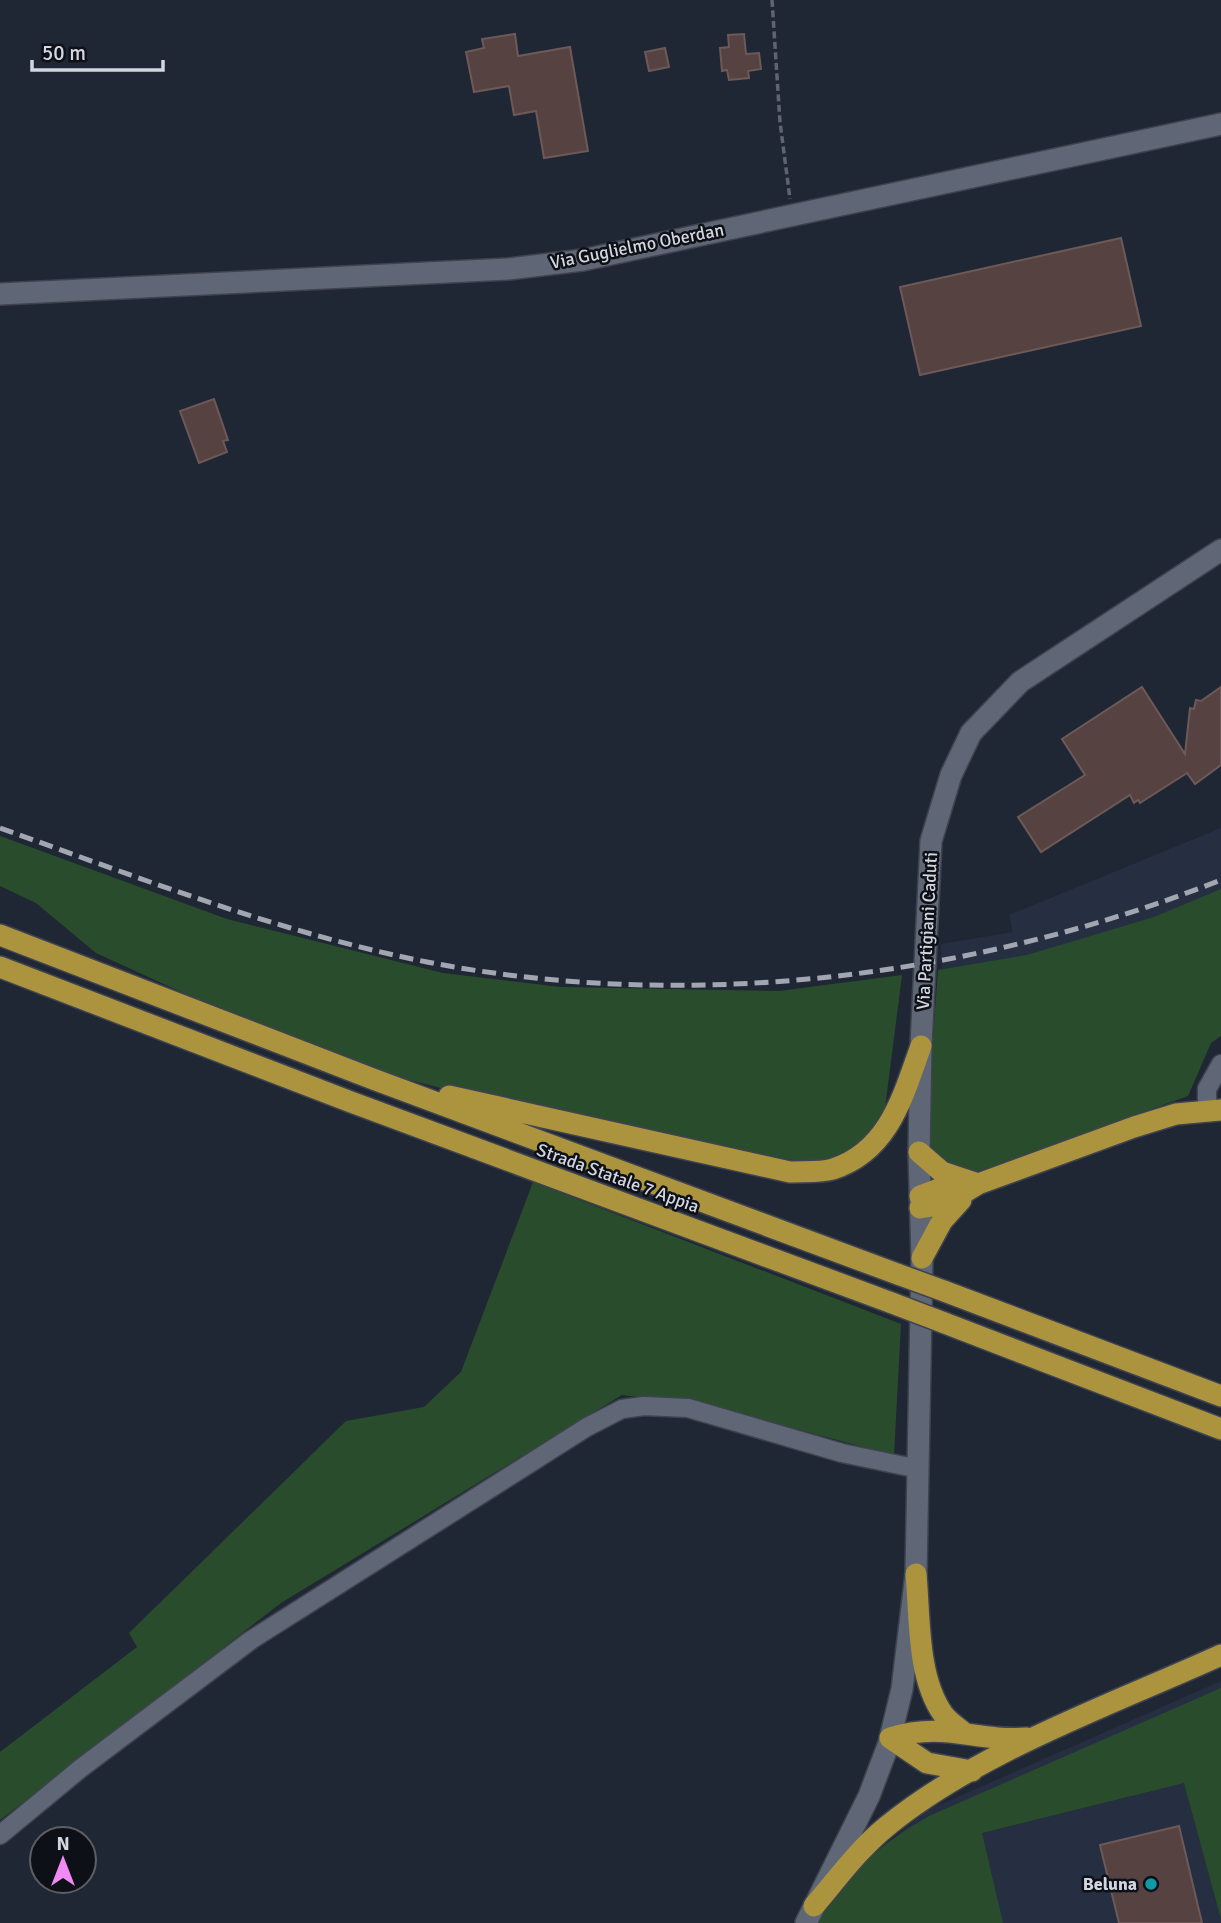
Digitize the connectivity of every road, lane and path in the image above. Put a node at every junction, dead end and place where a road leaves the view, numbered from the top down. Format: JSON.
{"nodes":[{"id":1,"x":772,"y":0,"type":"edge"},
{"id":2,"x":1221,"y":124,"type":"edge"},
{"id":3,"x":792,"y":215,"type":"junction"},
{"id":4,"x":0,"y":294,"type":"edge"},
{"id":5,"x":1221,"y":550,"type":"edge"},
{"id":6,"x":0,"y":935,"type":"edge"},
{"id":7,"x":0,"y":967,"type":"edge"},
{"id":8,"x":921,"y":1046,"type":"junction"},
{"id":9,"x":1220,"y":1065,"type":"edge"},
{"id":10,"x":373,"y":1079,"type":"junction"},
{"id":11,"x":1214,"y":1110,"type":"edge"},
{"id":12,"x":919,"y":1152,"type":"junction"},
{"id":13,"x":978,"y":1184,"type":"junction"},
{"id":14,"x":920,"y":1202,"type":"junction"},
{"id":15,"x":922,"y":1258,"type":"junction"},
{"id":16,"x":1064,"y":1336,"type":"junction"},
{"id":17,"x":1074,"y":1375,"type":"junction"},
{"id":18,"x":1221,"y":1388,"type":"edge"},
{"id":19,"x":1221,"y":1396,"type":"edge"},
{"id":20,"x":1221,"y":1429,"type":"edge"},
{"id":21,"x":1221,"y":1446,"type":"edge"},
{"id":22,"x":919,"y":1469,"type":"junction"},
{"id":23,"x":916,"y":1574,"type":"junction"},
{"id":24,"x":1221,"y":1655,"type":"edge"},
{"id":25,"x":963,"y":1732,"type":"junction"},
{"id":26,"x":1040,"y":1737,"type":"junction"},
{"id":27,"x":890,"y":1738,"type":"junction"},
{"id":28,"x":972,"y":1771,"type":"junction"},
{"id":29,"x":0,"y":1835,"type":"edge"},
{"id":30,"x":810,"y":1914,"type":"edge"}],
"edges":[{"from":1,"to":3,"type":"path"},
{"from":2,"to":3,"type":"main road","name":"Via Guglielmo Oberdan"},
{"from":3,"to":4,"type":"main road","name":"Via Guglielmo Oberdan"},
{"from":5,"to":8,"type":"main road","name":"Via Partigiani Caduti"},
{"from":6,"to":10,"type":"highway","name":"Strada Statale 7 Appia"},
{"from":7,"to":17,"type":"highway","name":"Strada Statale 7 Appia","bridge":true},
{"from":8,"to":10,"type":"highway"},
{"from":8,"to":12,"type":"main road","name":"Via Partigiani Caduti"},
{"from":9,"to":11,"type":"street"},
{"from":10,"to":16,"type":"highway","name":"Strada Statale 7 Appia","bridge":true},
{"from":11,"to":13,"type":"highway"},
{"from":12,"to":13,"type":"highway"},
{"from":12,"to":14,"type":"main road","name":"Via Partigiani Caduti"},
{"from":13,"to":14,"type":"highway"},
{"from":13,"to":15,"type":"highway"},
{"from":14,"to":15,"type":"main road","name":"Via Partigiani Caduti"},
{"from":15,"to":22,"type":"main road","name":"Via Partigiani Caduti"},
{"from":16,"to":18,"type":"highway"},
{"from":16,"to":19,"type":"highway","name":"Strada Statale 7 Appia"},
{"from":17,"to":20,"type":"highway","name":"Strada Statale 7 Appia"},
{"from":17,"to":21,"type":"highway"},
{"from":22,"to":23,"type":"main road","name":"Via Partigiani Caduti"},
{"from":22,"to":29,"type":"street"},
{"from":23,"to":25,"type":"highway"},
{"from":23,"to":27,"type":"main road","name":"Via Partigiani Caduti"},
{"from":24,"to":26,"type":"highway"},
{"from":25,"to":26,"type":"highway"},
{"from":25,"to":27,"type":"highway"},
{"from":26,"to":28,"type":"highway"},
{"from":27,"to":28,"type":"highway"},
{"from":27,"to":30,"type":"main road","name":"Via Partigiani Caduti"},
{"from":28,"to":30,"type":"highway"}]}
